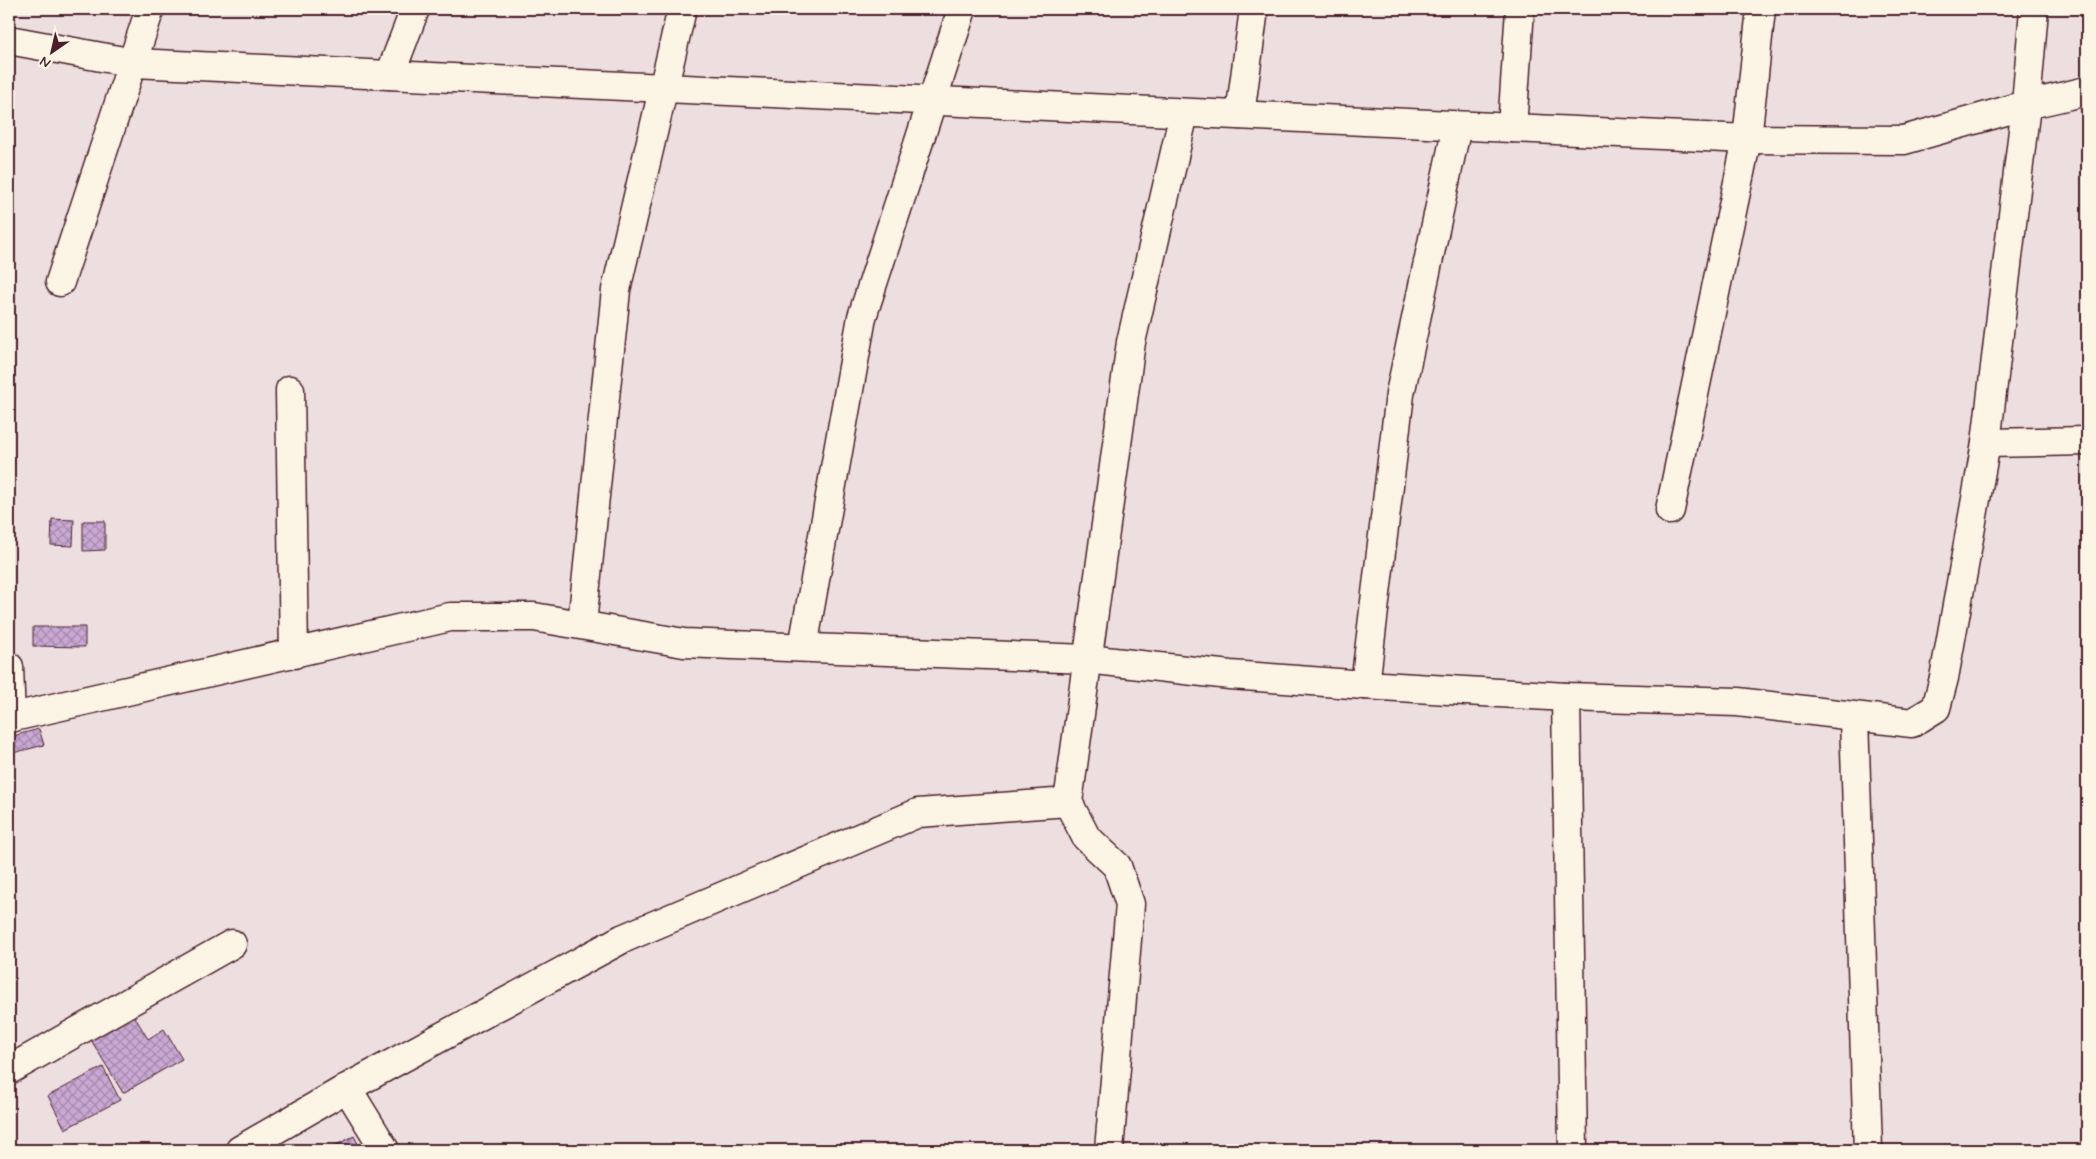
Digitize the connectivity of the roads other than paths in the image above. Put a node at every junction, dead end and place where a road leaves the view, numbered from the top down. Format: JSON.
{"nodes":[{"id":1,"x":150,"y":9,"type":"edge"},
{"id":2,"x":415,"y":9,"type":"edge"},
{"id":3,"x":682,"y":9,"type":"edge"},
{"id":4,"x":962,"y":9,"type":"edge"},
{"id":5,"x":1254,"y":9,"type":"edge"},
{"id":6,"x":1520,"y":9,"type":"edge"},
{"id":7,"x":1761,"y":9,"type":"edge"},
{"id":8,"x":2034,"y":9,"type":"edge"},
{"id":9,"x":9,"y":40,"type":"edge"},
{"id":10,"x":134,"y":63,"type":"junction"},
{"id":11,"x":390,"y":75,"type":"junction"},
{"id":12,"x":662,"y":88,"type":"junction"},
{"id":13,"x":2087,"y":91,"type":"edge"},
{"id":14,"x":930,"y":101,"type":"junction"},
{"id":15,"x":2026,"y":105,"type":"junction"},
{"id":16,"x":1184,"y":113,"type":"junction"},
{"id":17,"x":1240,"y":115,"type":"junction"},
{"id":18,"x":1457,"y":126,"type":"junction"},
{"id":19,"x":1512,"y":128,"type":"junction"},
{"id":20,"x":1747,"y":139,"type":"junction"},
{"id":21,"x":60,"y":282,"type":"dead end"},
{"id":22,"x":290,"y":390,"type":"dead end"},
{"id":23,"x":2087,"y":441,"type":"edge"},
{"id":24,"x":1986,"y":443,"type":"junction"},
{"id":25,"x":1670,"y":510,"type":"dead end"},
{"id":26,"x":582,"y":624,"type":"junction"},
{"id":27,"x":803,"y":647,"type":"junction"},
{"id":28,"x":294,"y":654,"type":"junction"},
{"id":29,"x":1087,"y":659,"type":"junction"},
{"id":30,"x":9,"y":667,"type":"edge"},
{"id":31,"x":1365,"y":685,"type":"junction"},
{"id":32,"x":1566,"y":697,"type":"junction"},
{"id":33,"x":10,"y":718,"type":"edge"},
{"id":34,"x":1854,"y":718,"type":"junction"},
{"id":35,"x":1068,"y":802,"type":"junction"},
{"id":36,"x":232,"y":944,"type":"dead end"},
{"id":37,"x":9,"y":1070,"type":"edge"},
{"id":38,"x":347,"y":1088,"type":"junction"},
{"id":39,"x":240,"y":1150,"type":"edge"},
{"id":40,"x":385,"y":1150,"type":"edge"},
{"id":41,"x":1109,"y":1150,"type":"edge"},
{"id":42,"x":1573,"y":1150,"type":"edge"},
{"id":43,"x":1868,"y":1150,"type":"edge"}],
"edges":[{"from":1,"to":10,"type":"street"},
{"from":2,"to":11,"type":"street"},
{"from":3,"to":12,"type":"street"},
{"from":4,"to":14,"type":"street"},
{"from":5,"to":17,"type":"street"},
{"from":6,"to":19,"type":"street"},
{"from":7,"to":20,"type":"street"},
{"from":8,"to":15,"type":"street"},
{"from":9,"to":10,"type":"street"},
{"from":10,"to":11,"type":"street"},
{"from":10,"to":21,"type":"street"},
{"from":11,"to":12,"type":"street"},
{"from":12,"to":14,"type":"street"},
{"from":12,"to":26,"type":"street"},
{"from":13,"to":15,"type":"street"},
{"from":14,"to":16,"type":"street"},
{"from":14,"to":27,"type":"street"},
{"from":15,"to":20,"type":"street"},
{"from":15,"to":24,"type":"street"},
{"from":16,"to":17,"type":"street"},
{"from":16,"to":29,"type":"street"},
{"from":17,"to":18,"type":"street"},
{"from":18,"to":19,"type":"street"},
{"from":18,"to":31,"type":"street"},
{"from":19,"to":20,"type":"street"},
{"from":20,"to":25,"type":"street"},
{"from":22,"to":28,"type":"street"},
{"from":23,"to":24,"type":"street"},
{"from":24,"to":34,"type":"street"},
{"from":26,"to":27,"type":"street"},
{"from":26,"to":28,"type":"street"},
{"from":27,"to":29,"type":"street"},
{"from":28,"to":33,"type":"street"},
{"from":29,"to":31,"type":"street"},
{"from":29,"to":35,"type":"street"},
{"from":30,"to":33,"type":"street"},
{"from":31,"to":32,"type":"street"},
{"from":32,"to":34,"type":"street"},
{"from":32,"to":42,"type":"street"},
{"from":34,"to":43,"type":"street"},
{"from":35,"to":38,"type":"street"},
{"from":35,"to":41,"type":"street"},
{"from":36,"to":37,"type":"street"},
{"from":38,"to":39,"type":"street"},
{"from":38,"to":40,"type":"street"}]}
